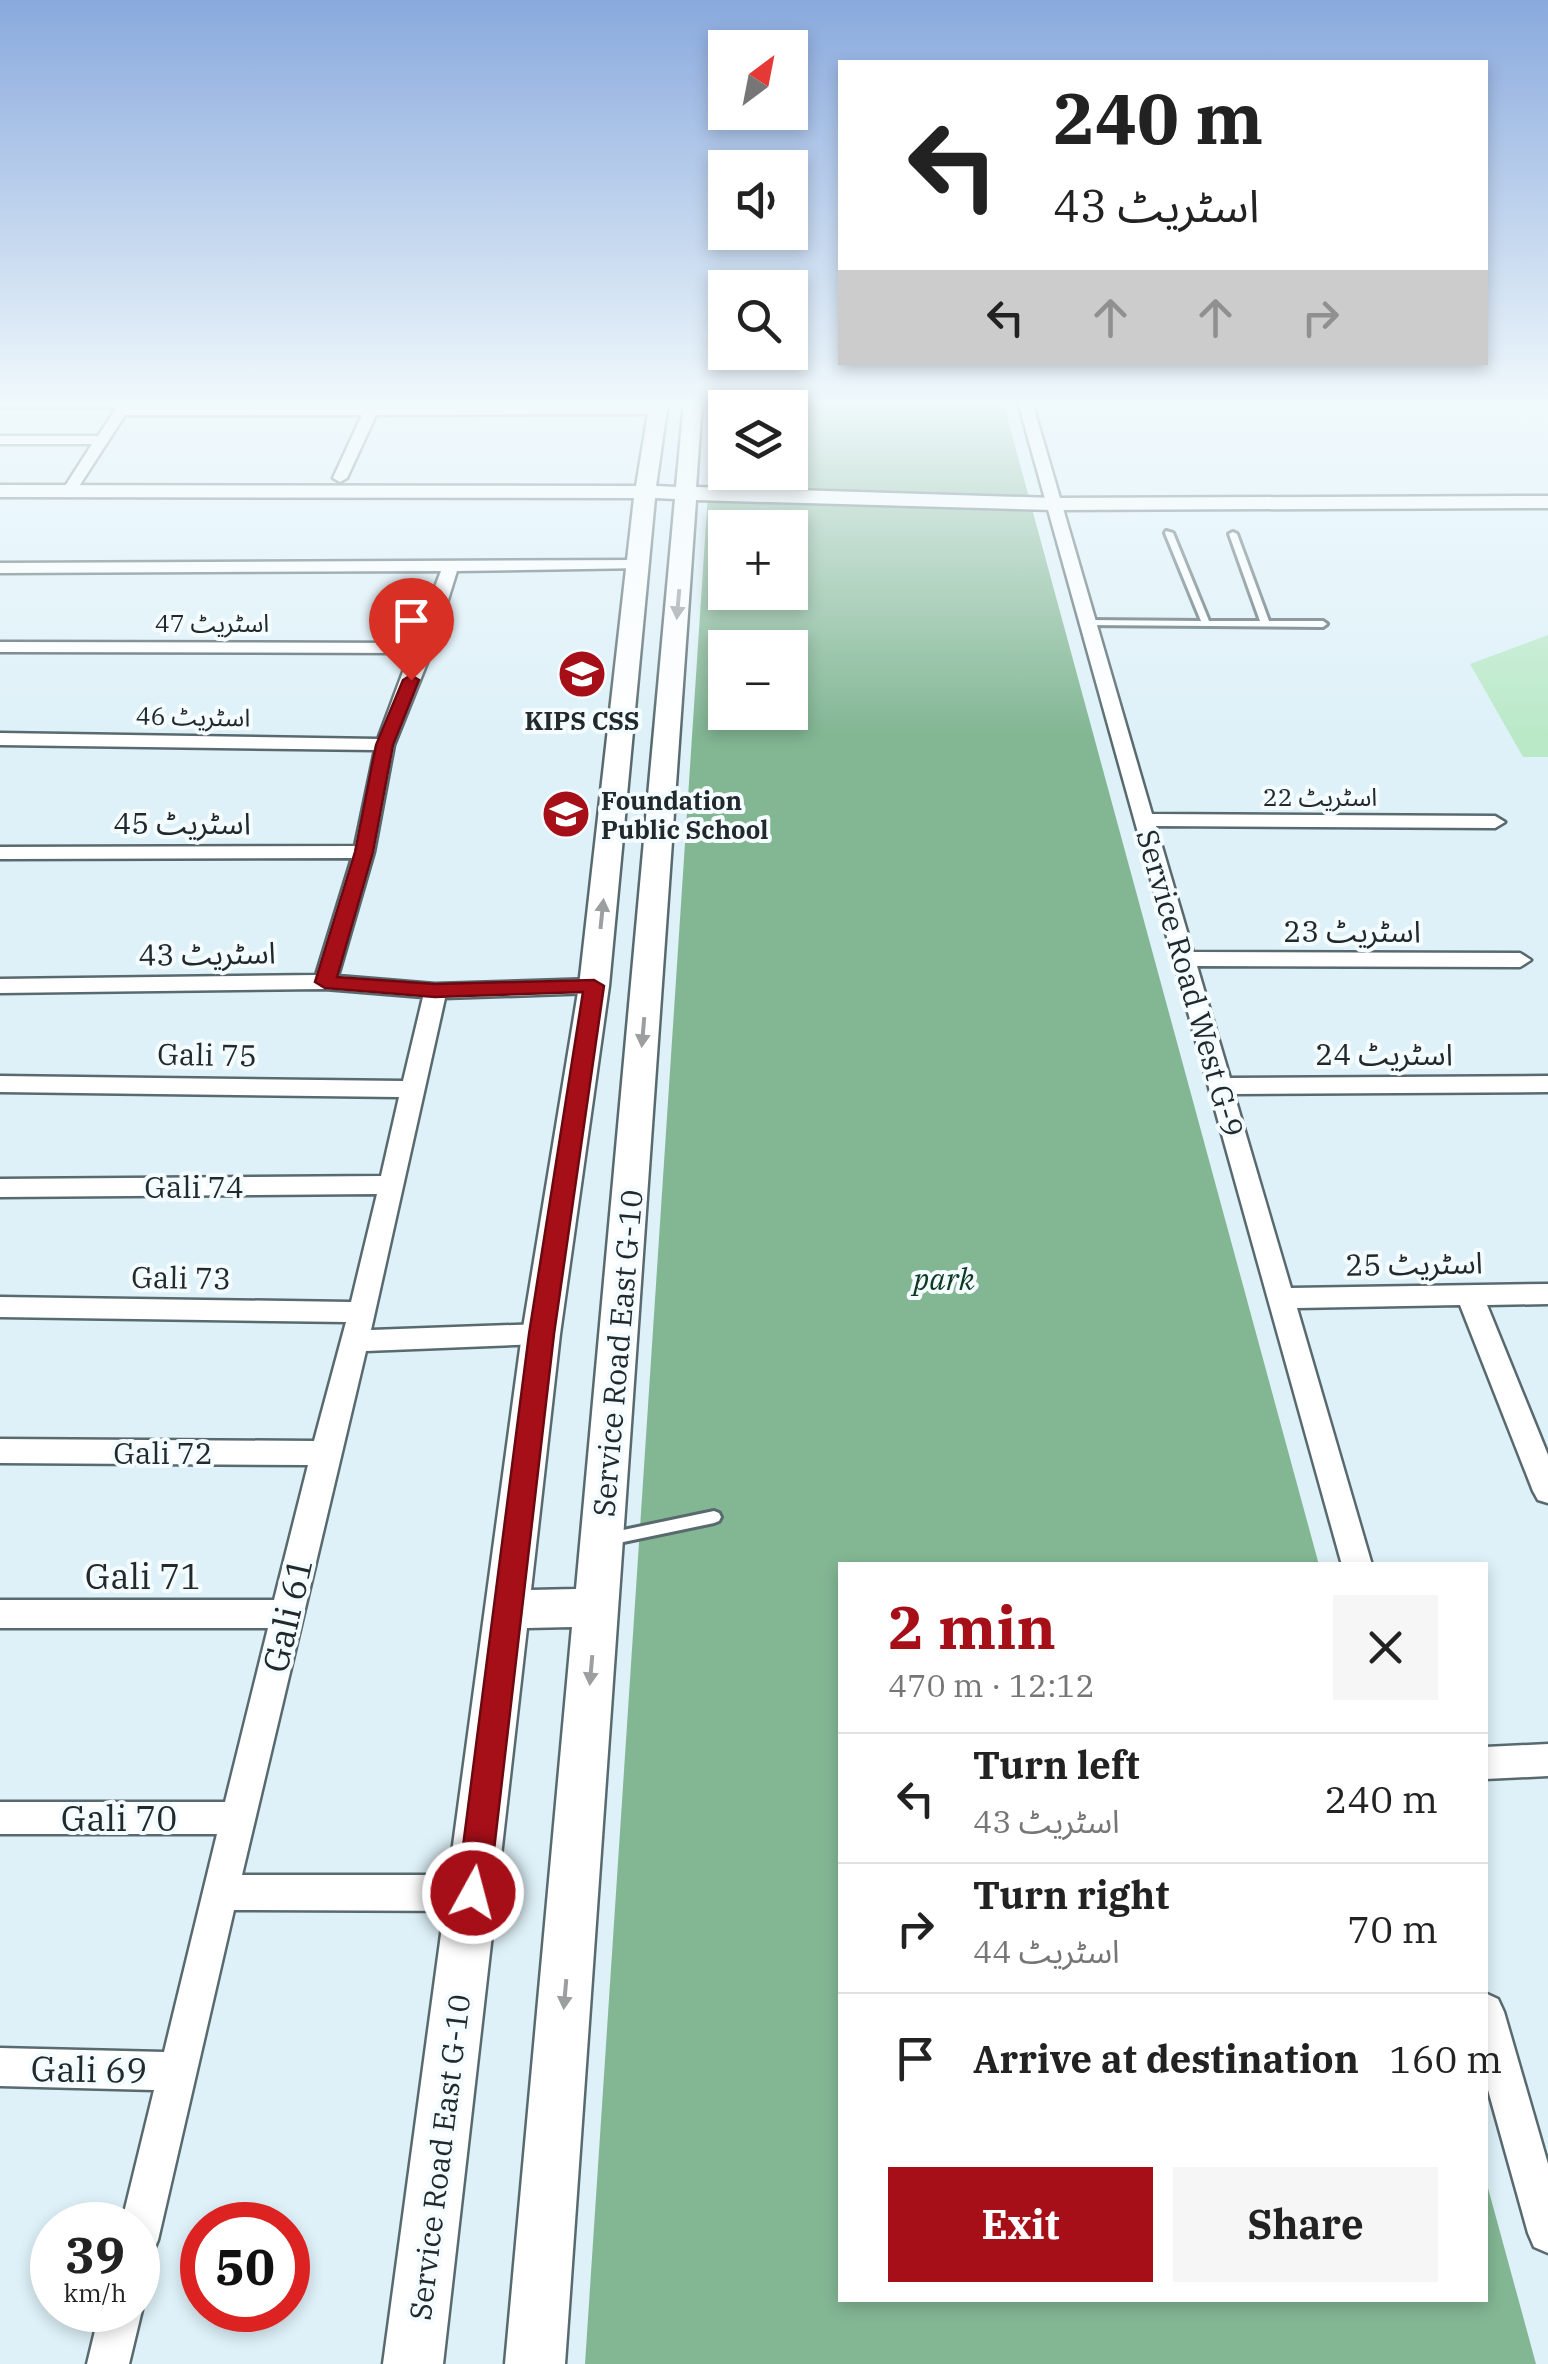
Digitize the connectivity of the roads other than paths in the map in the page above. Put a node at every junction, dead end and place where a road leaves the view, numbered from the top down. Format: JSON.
{"nodes":[{"id":1,"x":657,"y":512,"type":"edge"},
{"id":2,"x":665,"y":512,"type":"edge"},
{"id":3,"x":1056,"y":512,"type":"edge"},
{"id":4,"x":1170,"y":533,"type":"dead end"},
{"id":5,"x":1233,"y":534,"type":"dead end"},
{"id":6,"x":639,"y":565,"type":"junction"},
{"id":7,"x":451,"y":566,"type":"junction"},
{"id":8,"x":0,"y":568,"type":"edge"},
{"id":9,"x":1265,"y":623,"type":"junction"},
{"id":10,"x":1088,"y":624,"type":"junction"},
{"id":11,"x":1206,"y":624,"type":"junction"},
{"id":12,"x":1323,"y":624,"type":"dead end"},
{"id":13,"x":0,"y":647,"type":"edge"},
{"id":14,"x":424,"y":648,"type":"junction"},
{"id":15,"x":0,"y":739,"type":"edge"},
{"id":16,"x":385,"y":745,"type":"junction"},
{"id":17,"x":1144,"y":820,"type":"junction"},
{"id":18,"x":1495,"y":822,"type":"dead end"},
{"id":19,"x":0,"y":852,"type":"edge"},
{"id":20,"x":364,"y":852,"type":"junction"},
{"id":21,"x":1184,"y":959,"type":"junction"},
{"id":22,"x":1520,"y":960,"type":"dead end"},
{"id":23,"x":325,"y":982,"type":"junction"},
{"id":24,"x":0,"y":986,"type":"edge"},
{"id":25,"x":594,"y":986,"type":"junction"},
{"id":26,"x":435,"y":990,"type":"junction"},
{"id":27,"x":0,"y":1084,"type":"edge"},
{"id":28,"x":1548,"y":1084,"type":"edge"},
{"id":29,"x":1220,"y":1086,"type":"junction"},
{"id":30,"x":412,"y":1090,"type":"junction"},
{"id":31,"x":389,"y":1185,"type":"junction"},
{"id":32,"x":0,"y":1188,"type":"edge"},
{"id":33,"x":1469,"y":1294,"type":"junction"},
{"id":34,"x":1548,"y":1294,"type":"edge"},
{"id":35,"x":1281,"y":1298,"type":"junction"},
{"id":36,"x":0,"y":1308,"type":"edge"},
{"id":37,"x":360,"y":1327,"type":"junction"},
{"id":38,"x":541,"y":1334,"type":"junction"},
{"id":39,"x":0,"y":1451,"type":"edge"},
{"id":40,"x":325,"y":1453,"type":"junction"},
{"id":41,"x":1548,"y":1490,"type":"edge"},
{"id":42,"x":714,"y":1517,"type":"dead end"},
{"id":43,"x":602,"y":1541,"type":"junction"},
{"id":44,"x":1356,"y":1562,"type":"edge"},
{"id":45,"x":596,"y":1608,"type":"junction"},
{"id":46,"x":507,"y":1609,"type":"junction"},
{"id":47,"x":0,"y":1614,"type":"edge"},
{"id":48,"x":287,"y":1614,"type":"junction"},
{"id":49,"x":1548,"y":1760,"type":"edge"},
{"id":50,"x":1488,"y":1763,"type":"edge"},
{"id":51,"x":0,"y":1818,"type":"edge"},
{"id":52,"x":238,"y":1818,"type":"junction"},
{"id":53,"x":220,"y":1892,"type":"junction"},
{"id":54,"x":473,"y":1893,"type":"junction"},
{"id":55,"x":1488,"y":2022,"type":"edge"},
{"id":56,"x":0,"y":2067,"type":"edge"},
{"id":57,"x":178,"y":2072,"type":"junction"},
{"id":58,"x":147,"y":2202,"type":"edge"},
{"id":59,"x":1547,"y":2226,"type":"edge"},
{"id":60,"x":116,"y":2332,"type":"edge"},
{"id":61,"x":108,"y":2364,"type":"edge"},
{"id":62,"x":412,"y":2364,"type":"edge"},
{"id":63,"x":535,"y":2364,"type":"edge"}],
"edges":[{"from":1,"to":6,"type":"main road","name":"Service Road East G-10"},
{"from":2,"to":43,"type":"main road","name":"Service Road East G-10","one_way":true},
{"from":3,"to":10,"type":"street","name":"Service Road West G-9"},
{"from":4,"to":11,"type":"lane"},
{"from":5,"to":9,"type":"lane"},
{"from":6,"to":7,"type":"street"},
{"from":25,"to":6,"type":"main road","name":"Service Road East G-10","one_way":true},
{"from":7,"to":8,"type":"street"},
{"from":7,"to":14,"type":"street"},
{"from":9,"to":11,"type":"lane"},
{"from":9,"to":12,"type":"lane"},
{"from":10,"to":11,"type":"lane"},
{"from":10,"to":17,"type":"street","name":"Service Road West G-9"},
{"from":13,"to":14,"type":"street","name":"اسٹریٹ 47"},
{"from":14,"to":16,"type":"street"},
{"from":15,"to":16,"type":"street","name":"اسٹریٹ 46"},
{"from":16,"to":20,"type":"street"},
{"from":17,"to":18,"type":"street","name":"اسٹریٹ 22"},
{"from":17,"to":21,"type":"street","name":"Service Road West G-9"},
{"from":19,"to":20,"type":"street","name":"اسٹریٹ 45"},
{"from":20,"to":23,"type":"street"},
{"from":21,"to":22,"type":"street","name":"اسٹریٹ 23"},
{"from":21,"to":29,"type":"street","name":"Service Road West G-9"},
{"from":23,"to":24,"type":"street","name":"اسٹریٹ 43"},
{"from":23,"to":26,"type":"street","name":"اسٹریٹ 43"},
{"from":25,"to":26,"type":"street","name":"اسٹریٹ 43"},
{"from":25,"to":38,"type":"main road","name":"Service Road East G-10"},
{"from":26,"to":30,"type":"street","name":"Gali 61"},
{"from":27,"to":30,"type":"street","name":"Gali 75"},
{"from":28,"to":29,"type":"street","name":"اسٹریٹ 24"},
{"from":29,"to":35,"type":"street","name":"Service Road West G-9"},
{"from":30,"to":31,"type":"street","name":"Gali 61"},
{"from":31,"to":32,"type":"street","name":"Gali 74"},
{"from":31,"to":37,"type":"street","name":"Gali 61"},
{"from":33,"to":34,"type":"street","name":"اسٹریٹ 25"},
{"from":33,"to":35,"type":"street","name":"اسٹریٹ 25"},
{"from":33,"to":41,"type":"street"},
{"from":35,"to":44,"type":"street","name":"Service Road West G-9"},
{"from":36,"to":37,"type":"street","name":"Gali 73"},
{"from":37,"to":38,"type":"street","name":"Gali 73"},
{"from":37,"to":40,"type":"street","name":"Gali 61"},
{"from":38,"to":46,"type":"main road","name":"Service Road East G-10"},
{"from":39,"to":40,"type":"street","name":"Gali 72"},
{"from":40,"to":48,"type":"street","name":"Gali 61"},
{"from":42,"to":43,"type":"lane"},
{"from":43,"to":45,"type":"main road","name":"Service Road East G-10"},
{"from":45,"to":46,"type":"main road"},
{"from":45,"to":63,"type":"main road","name":"Service Road East G-10","one_way":true},
{"from":46,"to":54,"type":"main road","name":"Service Road East G-10"},
{"from":47,"to":48,"type":"street","name":"Gali 71"},
{"from":48,"to":52,"type":"street","name":"Gali 61"},
{"from":49,"to":50,"type":"street"},
{"from":51,"to":52,"type":"street","name":"Gali 70"},
{"from":52,"to":53,"type":"street","name":"Gali 61"},
{"from":53,"to":54,"type":"street"},
{"from":53,"to":57,"type":"street","name":"Gali 61"},
{"from":54,"to":62,"type":"main road","name":"Service Road East G-10"},
{"from":55,"to":59,"type":"street"},
{"from":56,"to":57,"type":"street","name":"Gali 69"},
{"from":57,"to":58,"type":"street","name":"Gali 61"},
{"from":60,"to":61,"type":"street"}]}
